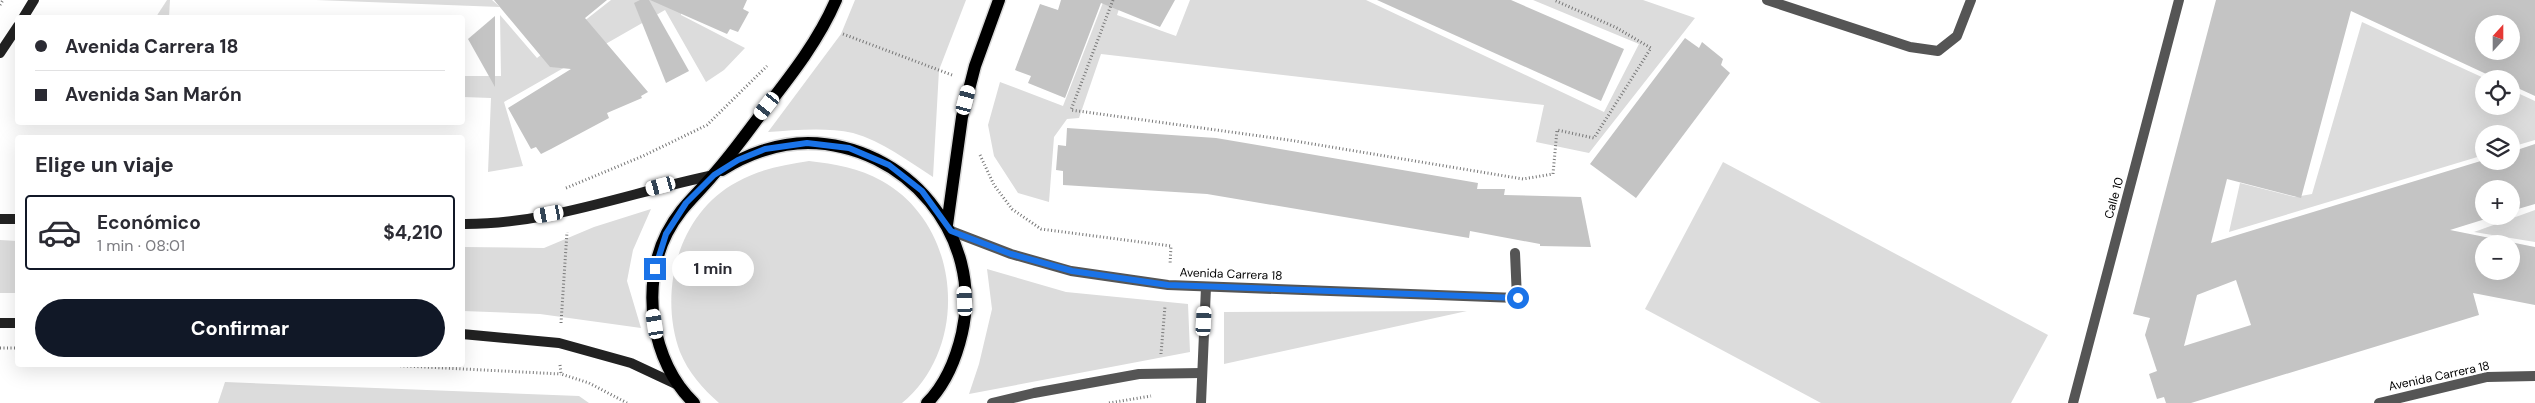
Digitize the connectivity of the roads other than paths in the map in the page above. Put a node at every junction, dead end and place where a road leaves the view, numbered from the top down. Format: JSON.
{"nodes":[{"id":1,"x":34,"y":0,"type":"edge"},
{"id":2,"x":836,"y":0,"type":"edge"},
{"id":3,"x":999,"y":0,"type":"edge"},
{"id":4,"x":1769,"y":0,"type":"edge"},
{"id":5,"x":1970,"y":0,"type":"edge"},
{"id":6,"x":2179,"y":0,"type":"edge"},
{"id":7,"x":25,"y":15,"type":"edge"},
{"id":8,"x":15,"y":30,"type":"edge"},
{"id":9,"x":0,"y":53,"type":"edge"},
{"id":10,"x":714,"y":175,"type":"junction"},
{"id":11,"x":0,"y":219,"type":"edge"},
{"id":12,"x":15,"y":219,"type":"edge"},
{"id":13,"x":465,"y":224,"type":"edge"},
{"id":14,"x":949,"y":228,"type":"junction"},
{"id":15,"x":1515,"y":253,"type":"dead end"},
{"id":16,"x":1206,"y":287,"type":"junction"},
{"id":17,"x":0,"y":323,"type":"edge"},
{"id":18,"x":15,"y":323,"type":"edge"},
{"id":19,"x":465,"y":334,"type":"edge"},
{"id":20,"x":1201,"y":373,"type":"junction"},
{"id":21,"x":2535,"y":376,"type":"edge"},
{"id":22,"x":685,"y":396,"type":"edge"},
{"id":23,"x":927,"y":403,"type":"edge"},
{"id":24,"x":992,"y":403,"type":"edge"},
{"id":25,"x":1202,"y":403,"type":"edge"},
{"id":26,"x":2073,"y":403,"type":"edge"},
{"id":27,"x":2379,"y":403,"type":"edge"}],
"edges":[{"from":1,"to":7,"type":"main road"},
{"from":2,"to":10,"type":"main road"},
{"from":3,"to":14,"type":"main road"},
{"from":4,"to":5,"type":"street"},
{"from":6,"to":26,"type":"street","name":"Calle 10"},
{"from":8,"to":9,"type":"main road"},
{"from":10,"to":13,"type":"main road"},
{"from":10,"to":14,"type":"main road"},
{"from":10,"to":22,"type":"main road"},
{"from":11,"to":12,"type":"main road"},
{"from":14,"to":16,"type":"street","name":"Avenida Carrera 18"},
{"from":14,"to":23,"type":"main road"},
{"from":15,"to":16,"type":"street","name":"Avenida Carrera 18"},
{"from":16,"to":20,"type":"street"},
{"from":17,"to":18,"type":"main road"},
{"from":19,"to":22,"type":"main road"},
{"from":20,"to":24,"type":"street"},
{"from":20,"to":25,"type":"street"},
{"from":21,"to":27,"type":"street","name":"Avenida Carrera 18"}]}
